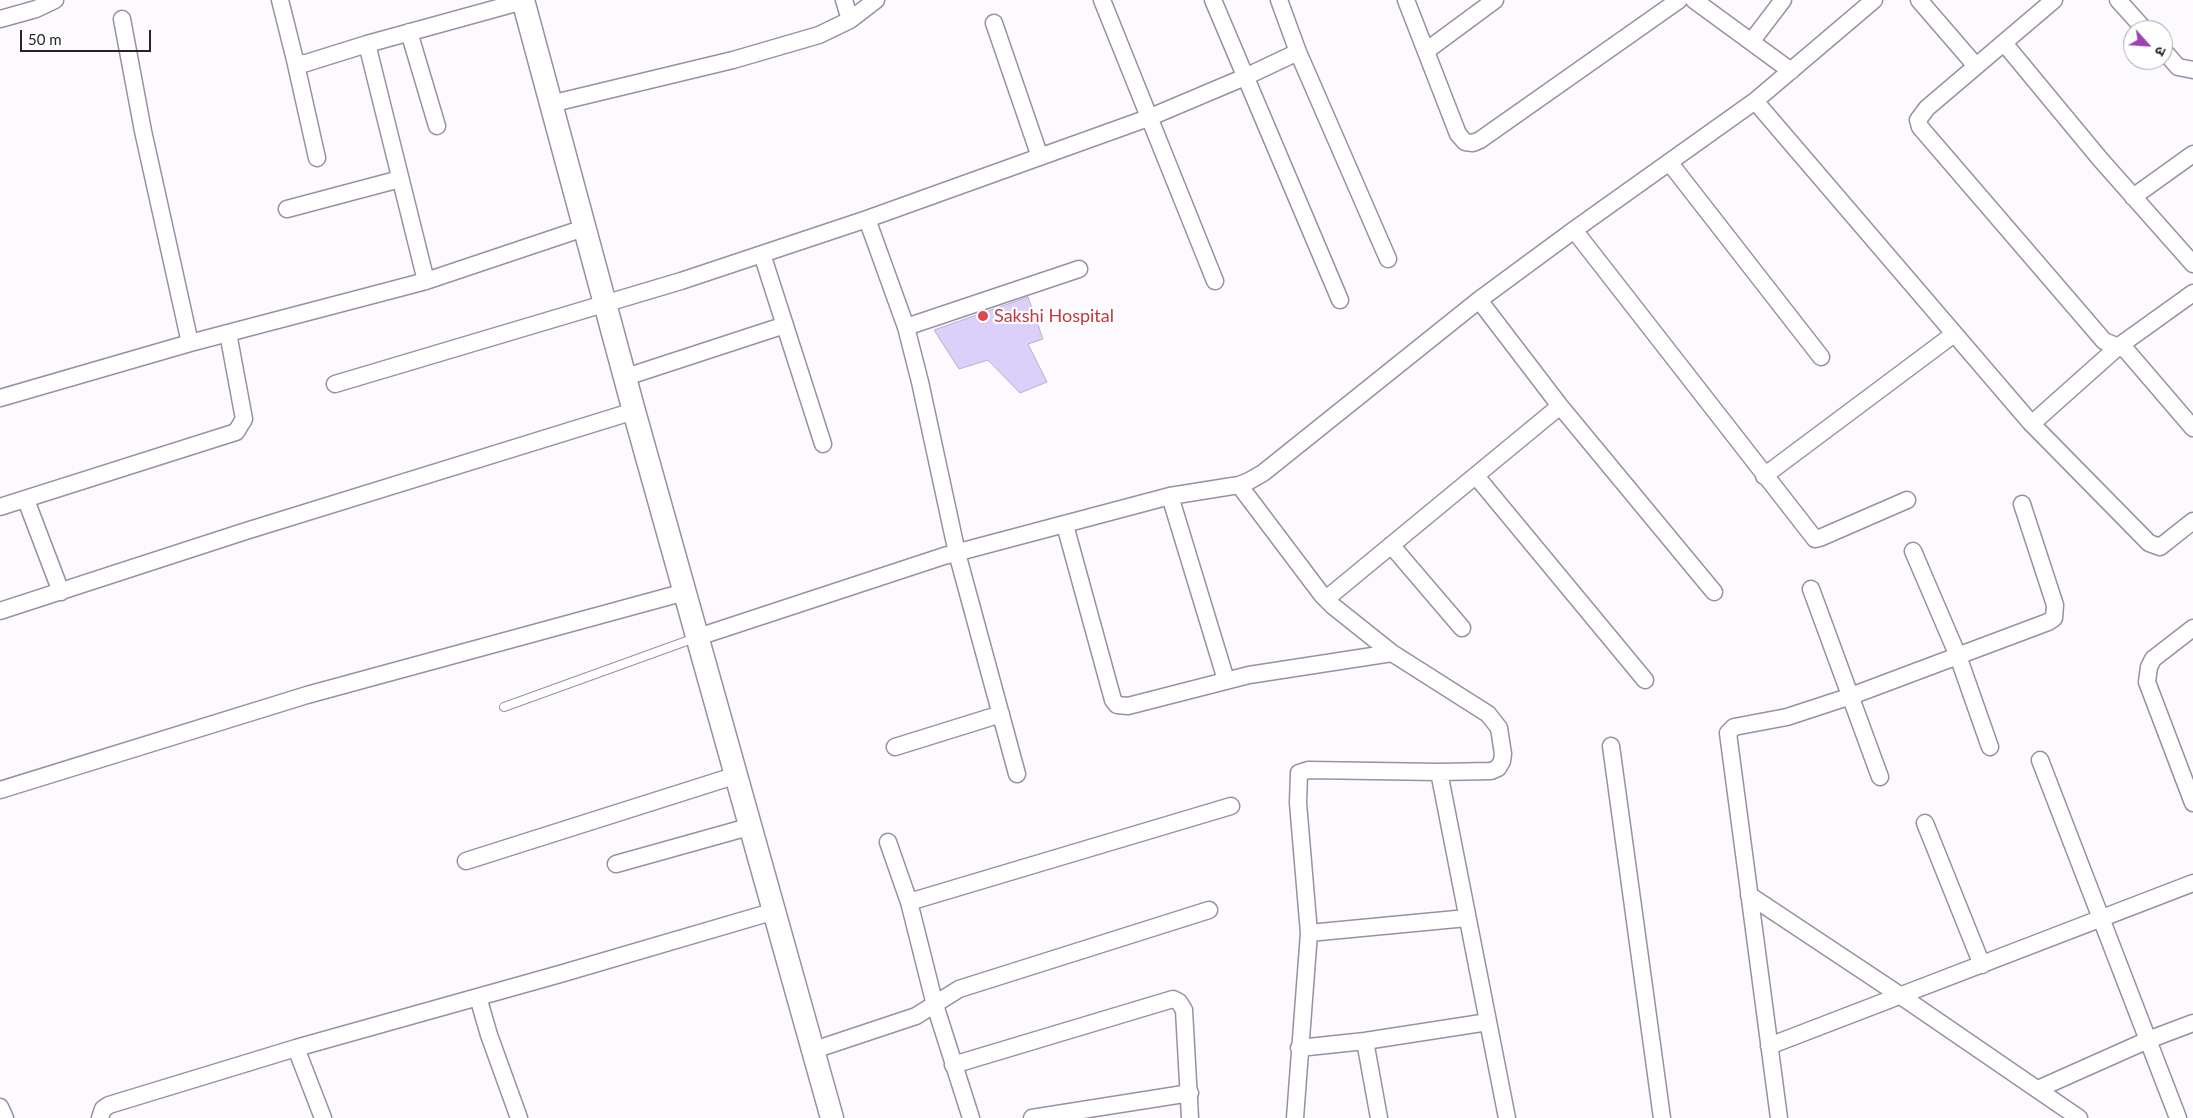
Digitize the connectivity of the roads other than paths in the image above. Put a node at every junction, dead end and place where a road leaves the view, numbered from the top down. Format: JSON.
{"nodes":[{"id":1,"x":55,"y":0,"type":"edge"},
{"id":2,"x":280,"y":0,"type":"edge"},
{"id":3,"x":523,"y":0,"type":"edge"},
{"id":4,"x":844,"y":0,"type":"edge"},
{"id":5,"x":876,"y":0,"type":"edge"},
{"id":6,"x":1102,"y":0,"type":"edge"},
{"id":7,"x":1213,"y":0,"type":"edge"},
{"id":8,"x":1279,"y":0,"type":"edge"},
{"id":9,"x":1406,"y":0,"type":"edge"},
{"id":10,"x":1496,"y":0,"type":"edge"},
{"id":11,"x":1679,"y":0,"type":"edge"},
{"id":12,"x":1694,"y":0,"type":"edge"},
{"id":13,"x":1783,"y":0,"type":"edge"},
{"id":14,"x":1874,"y":0,"type":"edge"},
{"id":15,"x":1919,"y":0,"type":"edge"},
{"id":16,"x":2054,"y":0,"type":"edge"},
{"id":17,"x":2118,"y":0,"type":"edge"},
{"id":18,"x":0,"y":18,"type":"edge"},
{"id":19,"x":122,"y":19,"type":"dead end"},
{"id":20,"x":850,"y":20,"type":"junction"},
{"id":21,"x":2136,"y":20,"type":"edge"},
{"id":22,"x":994,"y":23,"type":"dead end"},
{"id":23,"x":409,"y":32,"type":"junction"},
{"id":24,"x":1751,"y":42,"type":"junction"},
{"id":25,"x":2004,"y":43,"type":"junction"},
{"id":26,"x":367,"y":44,"type":"junction"},
{"id":27,"x":1426,"y":51,"type":"junction"},
{"id":28,"x":1298,"y":52,"type":"junction"},
{"id":29,"x":295,"y":60,"type":"junction"},
{"id":30,"x":2173,"y":61,"type":"edge"},
{"id":31,"x":1976,"y":66,"type":"junction"},
{"id":32,"x":2193,"y":70,"type":"edge"},
{"id":33,"x":1791,"y":71,"type":"junction"},
{"id":34,"x":1245,"y":77,"type":"junction"},
{"id":35,"x":1755,"y":101,"type":"junction"},
{"id":36,"x":550,"y":104,"type":"junction"},
{"id":37,"x":1148,"y":118,"type":"junction"},
{"id":38,"x":437,"y":126,"type":"dead end"},
{"id":39,"x":2193,"y":154,"type":"edge"},
{"id":40,"x":1040,"y":157,"type":"junction"},
{"id":41,"x":318,"y":158,"type":"dead end"},
{"id":42,"x":1669,"y":162,"type":"junction"},
{"id":43,"x":400,"y":179,"type":"junction"},
{"id":44,"x":2133,"y":197,"type":"junction"},
{"id":45,"x":287,"y":209,"type":"dead end"},
{"id":46,"x":868,"y":219,"type":"junction"},
{"id":47,"x":584,"y":228,"type":"junction"},
{"id":48,"x":1574,"y":230,"type":"junction"},
{"id":49,"x":762,"y":254,"type":"junction"},
{"id":50,"x":1388,"y":259,"type":"dead end"},
{"id":51,"x":2193,"y":264,"type":"edge"},
{"id":52,"x":1079,"y":269,"type":"dead end"},
{"id":53,"x":426,"y":281,"type":"junction"},
{"id":54,"x":1215,"y":281,"type":"dead end"},
{"id":55,"x":2193,"y":293,"type":"edge"},
{"id":56,"x":1340,"y":300,"type":"dead end"},
{"id":57,"x":1479,"y":300,"type":"junction"},
{"id":58,"x":606,"y":303,"type":"junction"},
{"id":59,"x":785,"y":325,"type":"junction"},
{"id":60,"x":906,"y":326,"type":"junction"},
{"id":61,"x":228,"y":333,"type":"junction"},
{"id":62,"x":1954,"y":334,"type":"junction"},
{"id":63,"x":190,"y":343,"type":"junction"},
{"id":64,"x":2119,"y":346,"type":"junction"},
{"id":65,"x":1821,"y":357,"type":"dead end"},
{"id":66,"x":626,"y":377,"type":"junction"},
{"id":67,"x":335,"y":384,"type":"dead end"},
{"id":68,"x":0,"y":398,"type":"edge"},
{"id":69,"x":1560,"y":406,"type":"junction"},
{"id":70,"x":634,"y":412,"type":"junction"},
{"id":71,"x":2030,"y":422,"type":"junction"},
{"id":72,"x":2193,"y":428,"type":"edge"},
{"id":73,"x":823,"y":444,"type":"dead end"},
{"id":74,"x":1476,"y":476,"type":"junction"},
{"id":75,"x":1764,"y":476,"type":"junction"},
{"id":76,"x":1239,"y":485,"type":"junction"},
{"id":77,"x":1170,"y":496,"type":"junction"},
{"id":78,"x":26,"y":500,"type":"junction"},
{"id":79,"x":1907,"y":500,"type":"dead end"},
{"id":80,"x":2022,"y":504,"type":"dead end"},
{"id":81,"x":0,"y":508,"type":"edge"},
{"id":82,"x":2193,"y":521,"type":"edge"},
{"id":83,"x":1065,"y":525,"type":"junction"},
{"id":84,"x":1391,"y":545,"type":"junction"},
{"id":85,"x":1913,"y":551,"type":"dead end"},
{"id":86,"x":957,"y":553,"type":"junction"},
{"id":87,"x":1811,"y":589,"type":"dead end"},
{"id":88,"x":61,"y":592,"type":"junction"},
{"id":89,"x":685,"y":592,"type":"junction"},
{"id":90,"x":1714,"y":592,"type":"dead end"},
{"id":91,"x":1326,"y":599,"type":"junction"},
{"id":92,"x":0,"y":611,"type":"edge"},
{"id":93,"x":1462,"y":628,"type":"dead end"},
{"id":94,"x":2193,"y":628,"type":"edge"},
{"id":95,"x":698,"y":637,"type":"junction"},
{"id":96,"x":1392,"y":654,"type":"junction"},
{"id":97,"x":1958,"y":656,"type":"junction"},
{"id":98,"x":1226,"y":680,"type":"junction"},
{"id":99,"x":1645,"y":680,"type":"dead end"},
{"id":100,"x":1851,"y":696,"type":"junction"},
{"id":101,"x":504,"y":708,"type":"dead end"},
{"id":102,"x":1000,"y":714,"type":"junction"},
{"id":103,"x":1611,"y":746,"type":"dead end"},
{"id":104,"x":895,"y":747,"type":"dead end"},
{"id":105,"x":1990,"y":747,"type":"dead end"},
{"id":106,"x":2040,"y":760,"type":"dead end"},
{"id":107,"x":1440,"y":772,"type":"junction"},
{"id":108,"x":1017,"y":774,"type":"dead end"},
{"id":109,"x":737,"y":775,"type":"junction"},
{"id":110,"x":1880,"y":777,"type":"dead end"},
{"id":111,"x":0,"y":790,"type":"edge"},
{"id":112,"x":2193,"y":803,"type":"edge"},
{"id":113,"x":1231,"y":806,"type":"dead end"},
{"id":114,"x":1925,"y":823,"type":"dead end"},
{"id":115,"x":752,"y":826,"type":"junction"},
{"id":116,"x":888,"y":842,"type":"dead end"},
{"id":117,"x":466,"y":861,"type":"dead end"},
{"id":118,"x":616,"y":864,"type":"dead end"},
{"id":119,"x":2193,"y":883,"type":"edge"},
{"id":120,"x":1749,"y":895,"type":"junction"},
{"id":121,"x":909,"y":902,"type":"junction"},
{"id":122,"x":1209,"y":910,"type":"dead end"},
{"id":123,"x":775,"y":911,"type":"junction"},
{"id":124,"x":1467,"y":918,"type":"junction"},
{"id":125,"x":2101,"y":919,"type":"junction"},
{"id":126,"x":1308,"y":933,"type":"junction"},
{"id":127,"x":1982,"y":965,"type":"junction"},
{"id":128,"x":1901,"y":996,"type":"junction"},
{"id":129,"x":478,"y":997,"type":"junction"},
{"id":130,"x":935,"y":1005,"type":"junction"},
{"id":131,"x":1488,"y":1022,"type":"junction"},
{"id":132,"x":2193,"y":1023,"type":"edge"},
{"id":133,"x":2148,"y":1040,"type":"junction"},
{"id":134,"x":1365,"y":1041,"type":"junction"},
{"id":135,"x":1769,"y":1046,"type":"junction"},
{"id":136,"x":296,"y":1048,"type":"junction"},
{"id":137,"x":1299,"y":1048,"type":"junction"},
{"id":138,"x":814,"y":1050,"type":"junction"},
{"id":139,"x":953,"y":1065,"type":"junction"},
{"id":140,"x":2038,"y":1089,"type":"junction"},
{"id":141,"x":1190,"y":1093,"type":"junction"},
{"id":142,"x":0,"y":1107,"type":"edge"},
{"id":143,"x":5,"y":1118,"type":"edge"},
{"id":144,"x":100,"y":1118,"type":"edge"},
{"id":145,"x":323,"y":1118,"type":"edge"},
{"id":146,"x":519,"y":1118,"type":"edge"},
{"id":147,"x":832,"y":1118,"type":"edge"},
{"id":148,"x":971,"y":1118,"type":"edge"},
{"id":149,"x":1032,"y":1118,"type":"edge"},
{"id":150,"x":1190,"y":1118,"type":"edge"},
{"id":151,"x":1295,"y":1118,"type":"edge"},
{"id":152,"x":1378,"y":1118,"type":"edge"},
{"id":153,"x":1507,"y":1118,"type":"edge"},
{"id":154,"x":1662,"y":1118,"type":"edge"},
{"id":155,"x":1779,"y":1118,"type":"edge"},
{"id":156,"x":2079,"y":1118,"type":"edge"},
{"id":157,"x":2178,"y":1118,"type":"edge"}],
"edges":[{"from":1,"to":18,"type":"street"},
{"from":2,"to":29,"type":"street"},
{"from":3,"to":23,"type":"street"},
{"from":3,"to":36,"type":"main road"},
{"from":4,"to":20,"type":"street"},
{"from":5,"to":20,"type":"street"},
{"from":6,"to":37,"type":"street"},
{"from":7,"to":34,"type":"street"},
{"from":8,"to":28,"type":"street"},
{"from":9,"to":27,"type":"street"},
{"from":10,"to":27,"type":"street"},
{"from":11,"to":27,"type":"street"},
{"from":12,"to":24,"type":"street"},
{"from":13,"to":24,"type":"street"},
{"from":14,"to":33,"type":"street"},
{"from":15,"to":31,"type":"street"},
{"from":16,"to":25,"type":"street"},
{"from":17,"to":21,"type":"street"},
{"from":19,"to":63,"type":"street"},
{"from":20,"to":36,"type":"street"},
{"from":22,"to":40,"type":"street"},
{"from":23,"to":26,"type":"street"},
{"from":23,"to":38,"type":"street"},
{"from":24,"to":33,"type":"street"},
{"from":25,"to":31,"type":"street"},
{"from":25,"to":44,"type":"street"},
{"from":26,"to":29,"type":"street"},
{"from":26,"to":43,"type":"street"},
{"from":28,"to":34,"type":"street"},
{"from":28,"to":50,"type":"street"},
{"from":29,"to":41,"type":"street"},
{"from":30,"to":32,"type":"street"},
{"from":31,"to":64,"type":"street"},
{"from":33,"to":35,"type":"street"},
{"from":34,"to":37,"type":"street"},
{"from":34,"to":56,"type":"street"},
{"from":35,"to":42,"type":"street"},
{"from":35,"to":62,"type":"street"},
{"from":36,"to":47,"type":"main road"},
{"from":37,"to":40,"type":"street"},
{"from":37,"to":54,"type":"street"},
{"from":39,"to":44,"type":"street"},
{"from":40,"to":46,"type":"street"},
{"from":42,"to":48,"type":"street"},
{"from":42,"to":65,"type":"street"},
{"from":43,"to":45,"type":"street"},
{"from":43,"to":53,"type":"street"},
{"from":44,"to":51,"type":"street"},
{"from":46,"to":49,"type":"street"},
{"from":46,"to":60,"type":"street"},
{"from":47,"to":53,"type":"street"},
{"from":47,"to":58,"type":"main road"},
{"from":48,"to":57,"type":"street"},
{"from":48,"to":75,"type":"street"},
{"from":49,"to":58,"type":"street"},
{"from":49,"to":59,"type":"street"},
{"from":52,"to":60,"type":"street"},
{"from":53,"to":61,"type":"street"},
{"from":55,"to":64,"type":"street"},
{"from":57,"to":69,"type":"street"},
{"from":57,"to":76,"type":"street"},
{"from":58,"to":66,"type":"main road"},
{"from":58,"to":67,"type":"street"},
{"from":59,"to":66,"type":"street"},
{"from":59,"to":73,"type":"street"},
{"from":60,"to":86,"type":"street"},
{"from":61,"to":63,"type":"street"},
{"from":61,"to":78,"type":"street"},
{"from":62,"to":71,"type":"street"},
{"from":62,"to":75,"type":"street"},
{"from":63,"to":68,"type":"street"},
{"from":64,"to":71,"type":"street"},
{"from":64,"to":72,"type":"street"},
{"from":66,"to":70,"type":"main road"},
{"from":69,"to":74,"type":"street"},
{"from":69,"to":90,"type":"street"},
{"from":70,"to":88,"type":"street"},
{"from":70,"to":89,"type":"main road"},
{"from":71,"to":82,"type":"street"},
{"from":74,"to":84,"type":"street"},
{"from":74,"to":99,"type":"street"},
{"from":75,"to":79,"type":"street"},
{"from":76,"to":77,"type":"street"},
{"from":76,"to":91,"type":"street"},
{"from":77,"to":83,"type":"street"},
{"from":77,"to":98,"type":"street"},
{"from":78,"to":81,"type":"street"},
{"from":78,"to":88,"type":"street"},
{"from":80,"to":97,"type":"street"},
{"from":83,"to":86,"type":"street"},
{"from":83,"to":98,"type":"street"},
{"from":84,"to":91,"type":"street"},
{"from":84,"to":93,"type":"street"},
{"from":85,"to":97,"type":"street"},
{"from":86,"to":95,"type":"street"},
{"from":86,"to":102,"type":"street"},
{"from":87,"to":100,"type":"street"},
{"from":88,"to":92,"type":"street"},
{"from":89,"to":95,"type":"main road"},
{"from":89,"to":111,"type":"street"},
{"from":91,"to":96,"type":"street"},
{"from":94,"to":112,"type":"street"},
{"from":95,"to":101,"type":"lane"},
{"from":95,"to":109,"type":"main road"},
{"from":96,"to":98,"type":"street"},
{"from":96,"to":107,"type":"street"},
{"from":97,"to":100,"type":"street"},
{"from":97,"to":105,"type":"street"},
{"from":100,"to":110,"type":"street"},
{"from":100,"to":120,"type":"street"},
{"from":102,"to":104,"type":"street"},
{"from":102,"to":108,"type":"street"},
{"from":103,"to":154,"type":"street"},
{"from":106,"to":125,"type":"street"},
{"from":107,"to":124,"type":"street"},
{"from":107,"to":126,"type":"street"},
{"from":109,"to":115,"type":"main road"},
{"from":109,"to":117,"type":"street"},
{"from":113,"to":121,"type":"street"},
{"from":114,"to":127,"type":"street"},
{"from":115,"to":118,"type":"street"},
{"from":115,"to":123,"type":"main road"},
{"from":116,"to":121,"type":"street"},
{"from":119,"to":125,"type":"street"},
{"from":120,"to":128,"type":"street"},
{"from":120,"to":135,"type":"street"},
{"from":121,"to":130,"type":"street"},
{"from":122,"to":130,"type":"street"},
{"from":123,"to":129,"type":"street"},
{"from":123,"to":138,"type":"main road"},
{"from":124,"to":126,"type":"street"},
{"from":124,"to":131,"type":"street"},
{"from":125,"to":127,"type":"street"},
{"from":125,"to":133,"type":"street"},
{"from":126,"to":137,"type":"street"},
{"from":127,"to":128,"type":"street"},
{"from":128,"to":135,"type":"street"},
{"from":128,"to":140,"type":"street"},
{"from":129,"to":136,"type":"street"},
{"from":129,"to":146,"type":"street"},
{"from":130,"to":138,"type":"street"},
{"from":130,"to":139,"type":"street"},
{"from":131,"to":134,"type":"street"},
{"from":131,"to":153,"type":"street"},
{"from":132,"to":133,"type":"street"},
{"from":133,"to":140,"type":"street"},
{"from":133,"to":157,"type":"street"},
{"from":134,"to":137,"type":"street"},
{"from":134,"to":152,"type":"street"},
{"from":135,"to":155,"type":"street"},
{"from":136,"to":144,"type":"street"},
{"from":136,"to":145,"type":"street"},
{"from":137,"to":151,"type":"street"},
{"from":138,"to":147,"type":"main road"},
{"from":139,"to":141,"type":"street"},
{"from":139,"to":148,"type":"street"},
{"from":140,"to":156,"type":"street"},
{"from":141,"to":149,"type":"street"},
{"from":141,"to":150,"type":"street"},
{"from":142,"to":143,"type":"street"}]}
